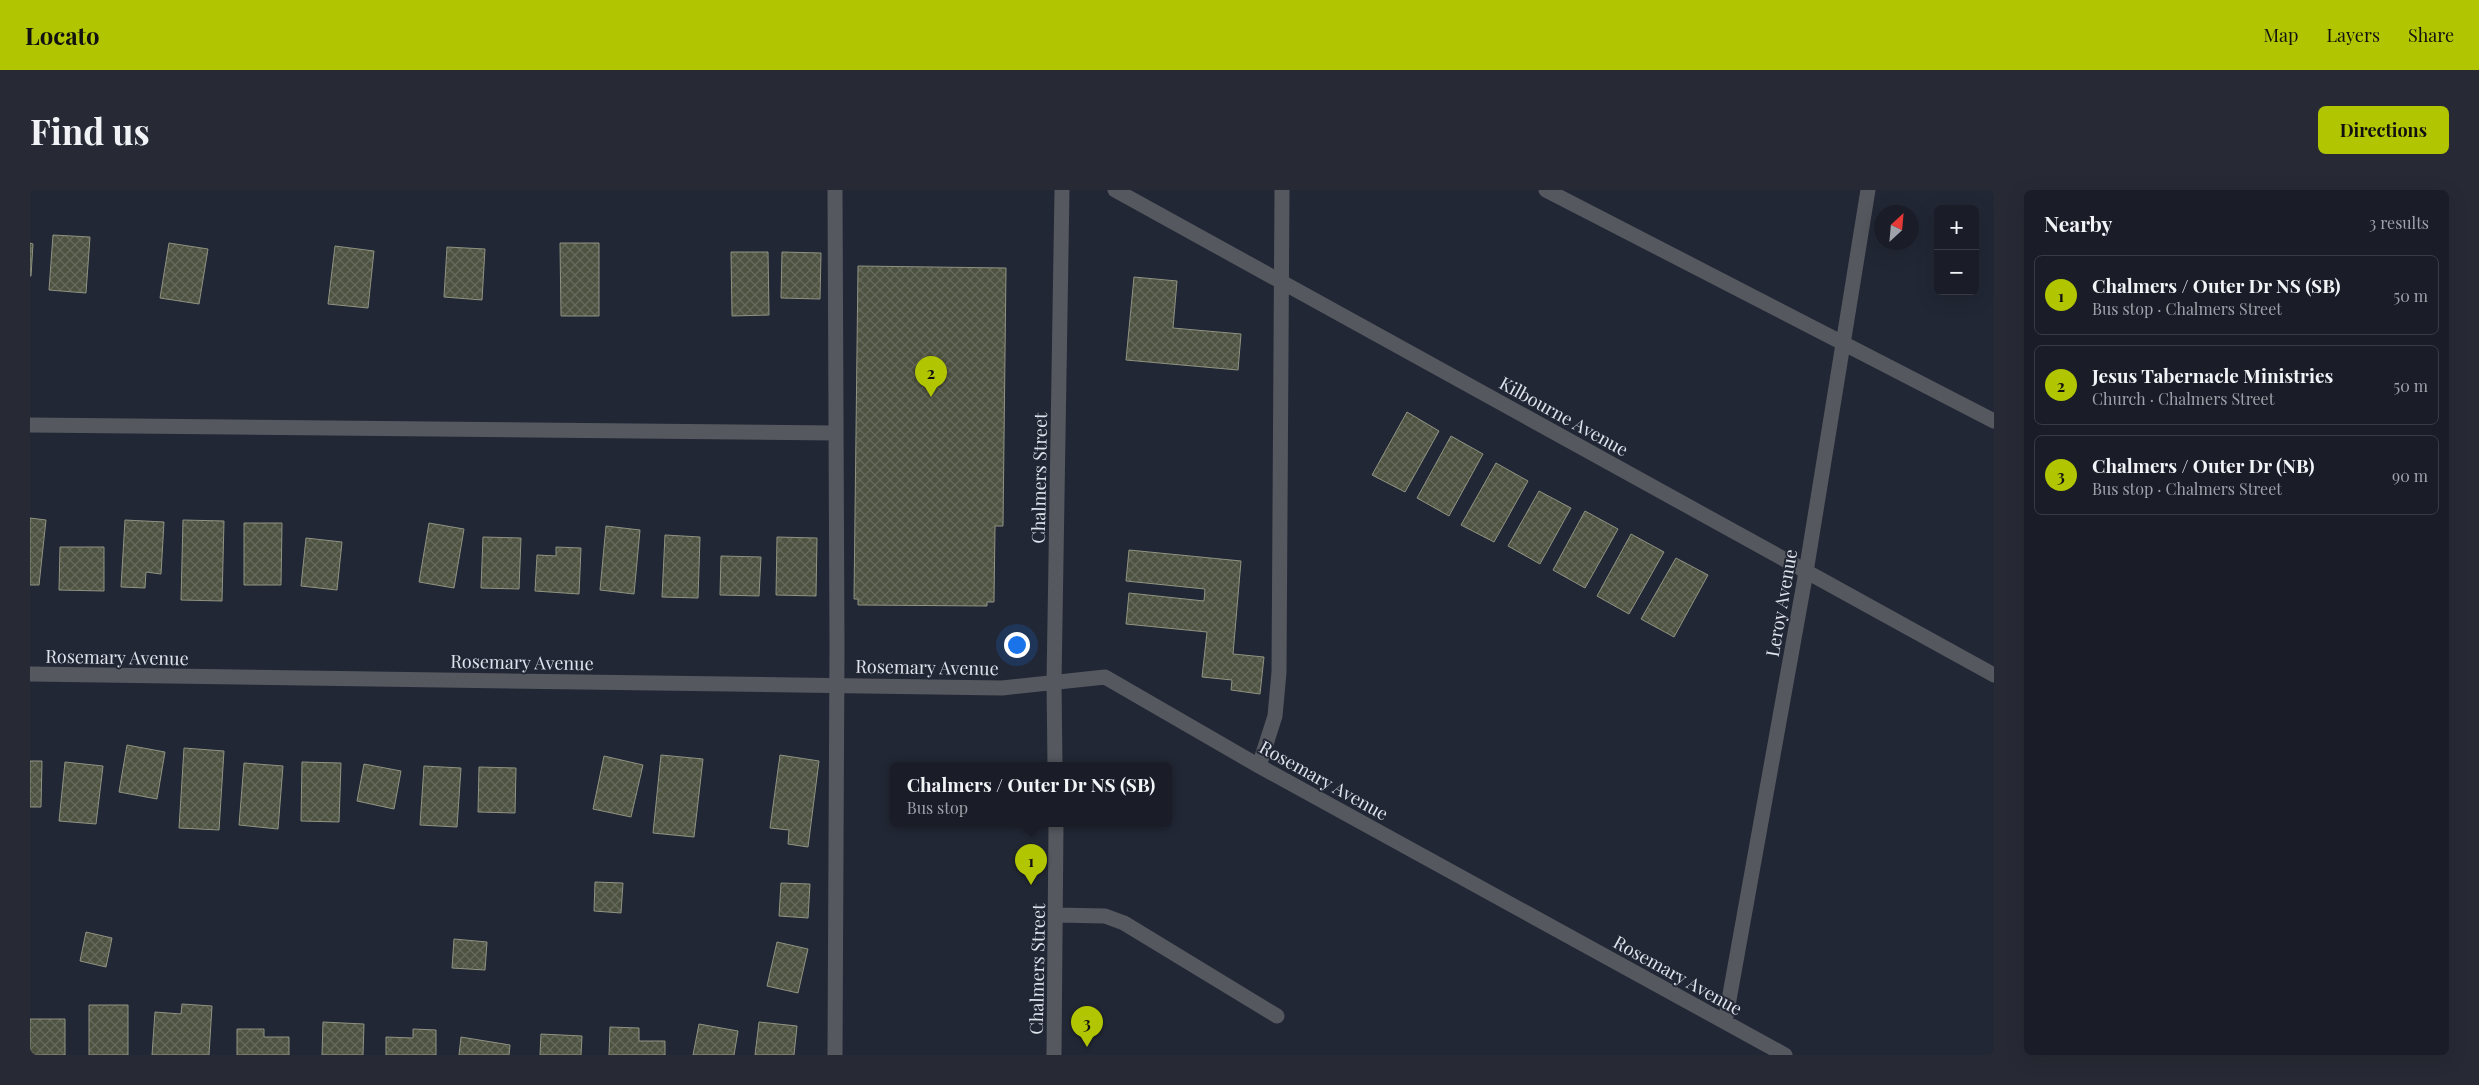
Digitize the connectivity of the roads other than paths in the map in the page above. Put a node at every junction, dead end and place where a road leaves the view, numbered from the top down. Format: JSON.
{"nodes":[{"id":1,"x":835,"y":190,"type":"edge"},
{"id":2,"x":1062,"y":190,"type":"edge"},
{"id":3,"x":1115,"y":190,"type":"edge"},
{"id":4,"x":1282,"y":190,"type":"edge"},
{"id":5,"x":1546,"y":190,"type":"edge"},
{"id":6,"x":1868,"y":190,"type":"edge"},
{"id":7,"x":1281,"y":281,"type":"junction"},
{"id":8,"x":1843,"y":342,"type":"junction"},
{"id":9,"x":1994,"y":421,"type":"edge"},
{"id":10,"x":30,"y":425,"type":"edge"},
{"id":11,"x":836,"y":433,"type":"junction"},
{"id":12,"x":1806,"y":572,"type":"junction"},
{"id":13,"x":30,"y":674,"type":"edge"},
{"id":14,"x":1994,"y":675,"type":"edge"},
{"id":15,"x":1054,"y":682,"type":"junction"},
{"id":16,"x":837,"y":685,"type":"junction"},
{"id":17,"x":1055,"y":762,"type":"edge"},
{"id":18,"x":1259,"y":766,"type":"junction"},
{"id":19,"x":1056,"y":827,"type":"edge"},
{"id":20,"x":1056,"y":915,"type":"junction"},
{"id":21,"x":1277,"y":1016,"type":"dead end"},
{"id":22,"x":1725,"y":1022,"type":"junction"},
{"id":23,"x":835,"y":1055,"type":"edge"},
{"id":24,"x":1054,"y":1055,"type":"edge"},
{"id":25,"x":1785,"y":1055,"type":"edge"}],
"edges":[{"from":1,"to":11,"type":"street"},
{"from":2,"to":15,"type":"street","name":"Chalmers Street"},
{"from":3,"to":7,"type":"street","name":"Kilbourne Avenue"},
{"from":4,"to":7,"type":"street"},
{"from":5,"to":8,"type":"street"},
{"from":6,"to":8,"type":"street","name":"Leroy Avenue"},
{"from":7,"to":12,"type":"street","name":"Kilbourne Avenue"},
{"from":7,"to":18,"type":"street"},
{"from":8,"to":9,"type":"street"},
{"from":8,"to":12,"type":"street","name":"Leroy Avenue"},
{"from":10,"to":11,"type":"street"},
{"from":11,"to":16,"type":"street"},
{"from":12,"to":14,"type":"street","name":"Kilbourne Avenue"},
{"from":12,"to":22,"type":"street","name":"Leroy Avenue"},
{"from":13,"to":16,"type":"street","name":"Rosemary Avenue"},
{"from":15,"to":16,"type":"street","name":"Rosemary Avenue"},
{"from":15,"to":17,"type":"street","name":"Chalmers Street"},
{"from":15,"to":18,"type":"street","name":"Rosemary Avenue"},
{"from":16,"to":23,"type":"street"},
{"from":18,"to":22,"type":"street","name":"Rosemary Avenue"},
{"from":19,"to":20,"type":"street","name":"Chalmers Street"},
{"from":20,"to":21,"type":"street"},
{"from":20,"to":24,"type":"street","name":"Chalmers Street"},
{"from":22,"to":25,"type":"street","name":"Rosemary Avenue"}]}
